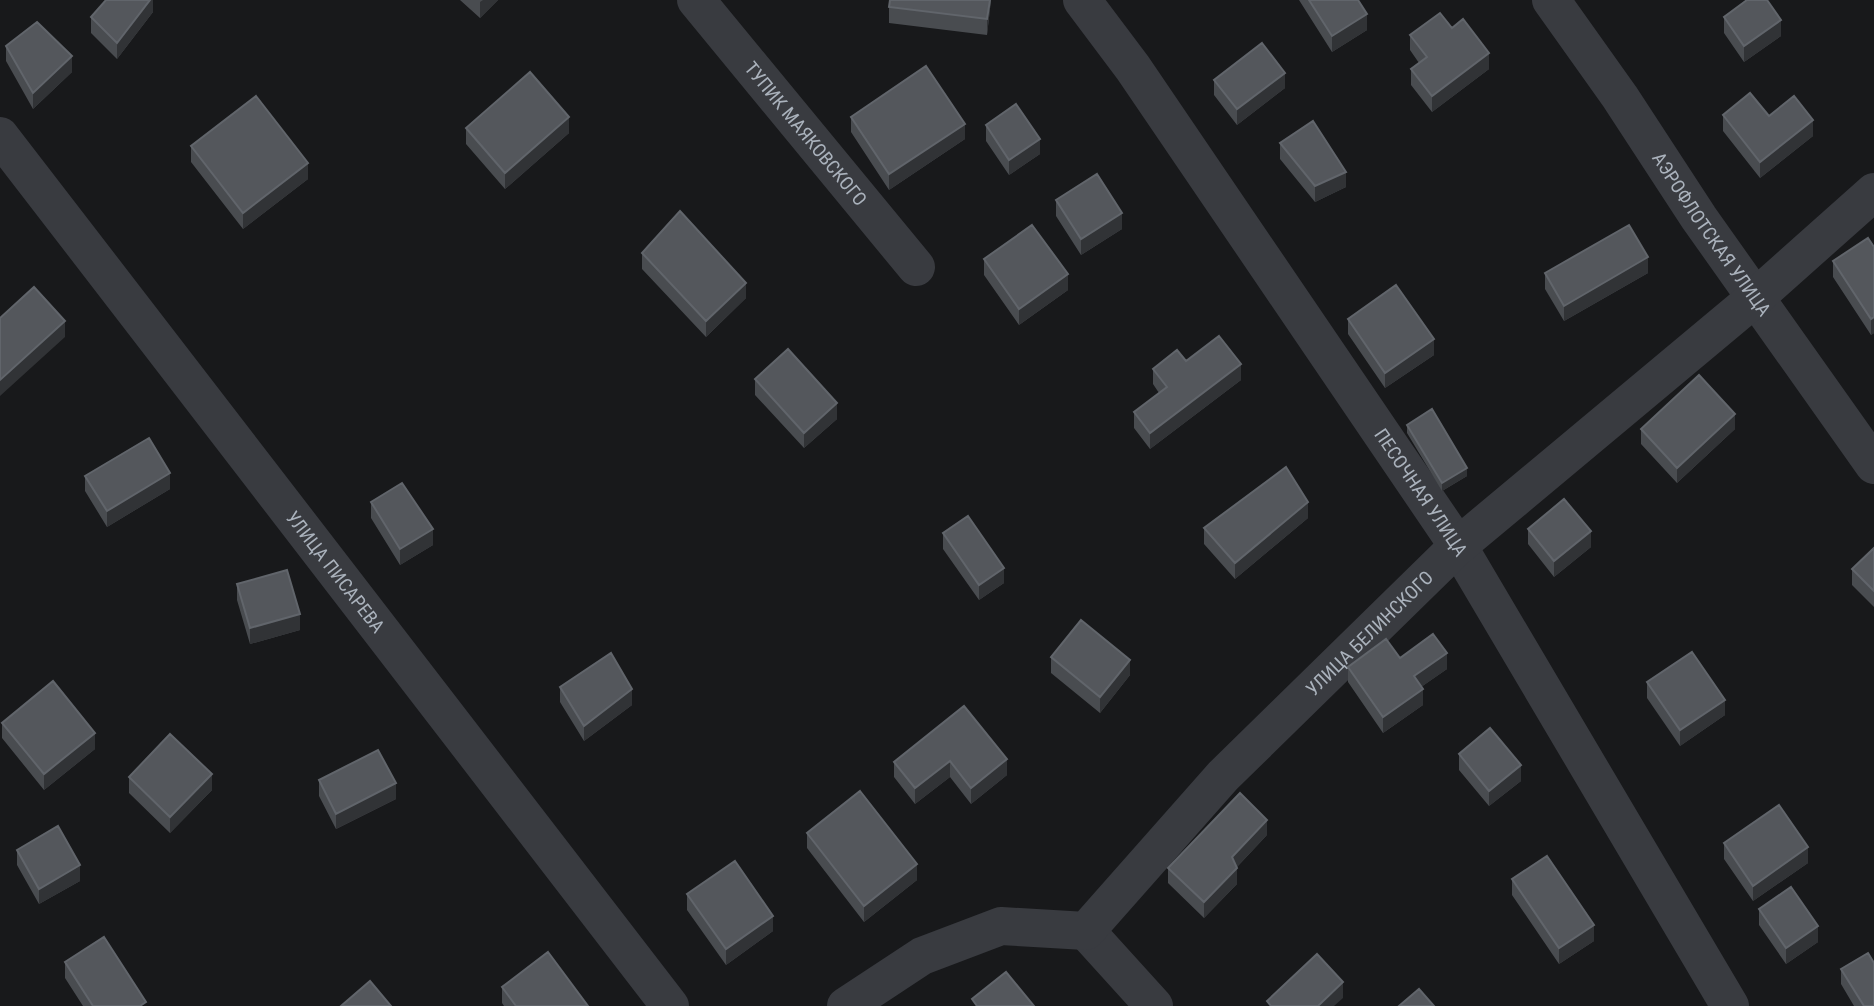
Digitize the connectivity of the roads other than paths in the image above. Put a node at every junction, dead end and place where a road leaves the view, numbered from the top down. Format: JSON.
{"nodes":[{"id":1,"x":696,"y":0,"type":"edge"},
{"id":2,"x":1082,"y":0,"type":"edge"},
{"id":3,"x":1551,"y":0,"type":"edge"},
{"id":4,"x":0,"y":136,"type":"edge"},
{"id":5,"x":1874,"y":192,"type":"edge"},
{"id":6,"x":916,"y":267,"type":"dead end"},
{"id":7,"x":1755,"y":298,"type":"junction"},
{"id":8,"x":1874,"y":465,"type":"edge"},
{"id":9,"x":1458,"y":546,"type":"junction"},
{"id":10,"x":1086,"y":931,"type":"junction"},
{"id":11,"x":670,"y":1006,"type":"edge"},
{"id":12,"x":846,"y":1006,"type":"edge"},
{"id":13,"x":1154,"y":1006,"type":"edge"},
{"id":14,"x":1730,"y":1006,"type":"edge"}],
"edges":[{"from":1,"to":6,"type":"street","name":"ТУПИК МАЯКОВСКОГО"},
{"from":2,"to":9,"type":"street","name":"ПЕСОЧНАЯ УЛИЦА"},
{"from":3,"to":7,"type":"street","name":"АЭРОФЛОТСКАЯ УЛИЦА"},
{"from":4,"to":11,"type":"street","name":"УЛИЦА ПИСАРЕВА"},
{"from":5,"to":7,"type":"street","name":"УЛИЦА БЕЛИНСКОГО"},
{"from":7,"to":8,"type":"street","name":"АЭРОФЛОТСКАЯ УЛИЦА"},
{"from":7,"to":9,"type":"street","name":"УЛИЦА БЕЛИНСКОГО"},
{"from":9,"to":10,"type":"street","name":"УЛИЦА БЕЛИНСКОГО"},
{"from":9,"to":14,"type":"street","name":"ПЕСОЧНАЯ УЛИЦА"},
{"from":10,"to":12,"type":"street"},
{"from":10,"to":13,"type":"street"}]}
